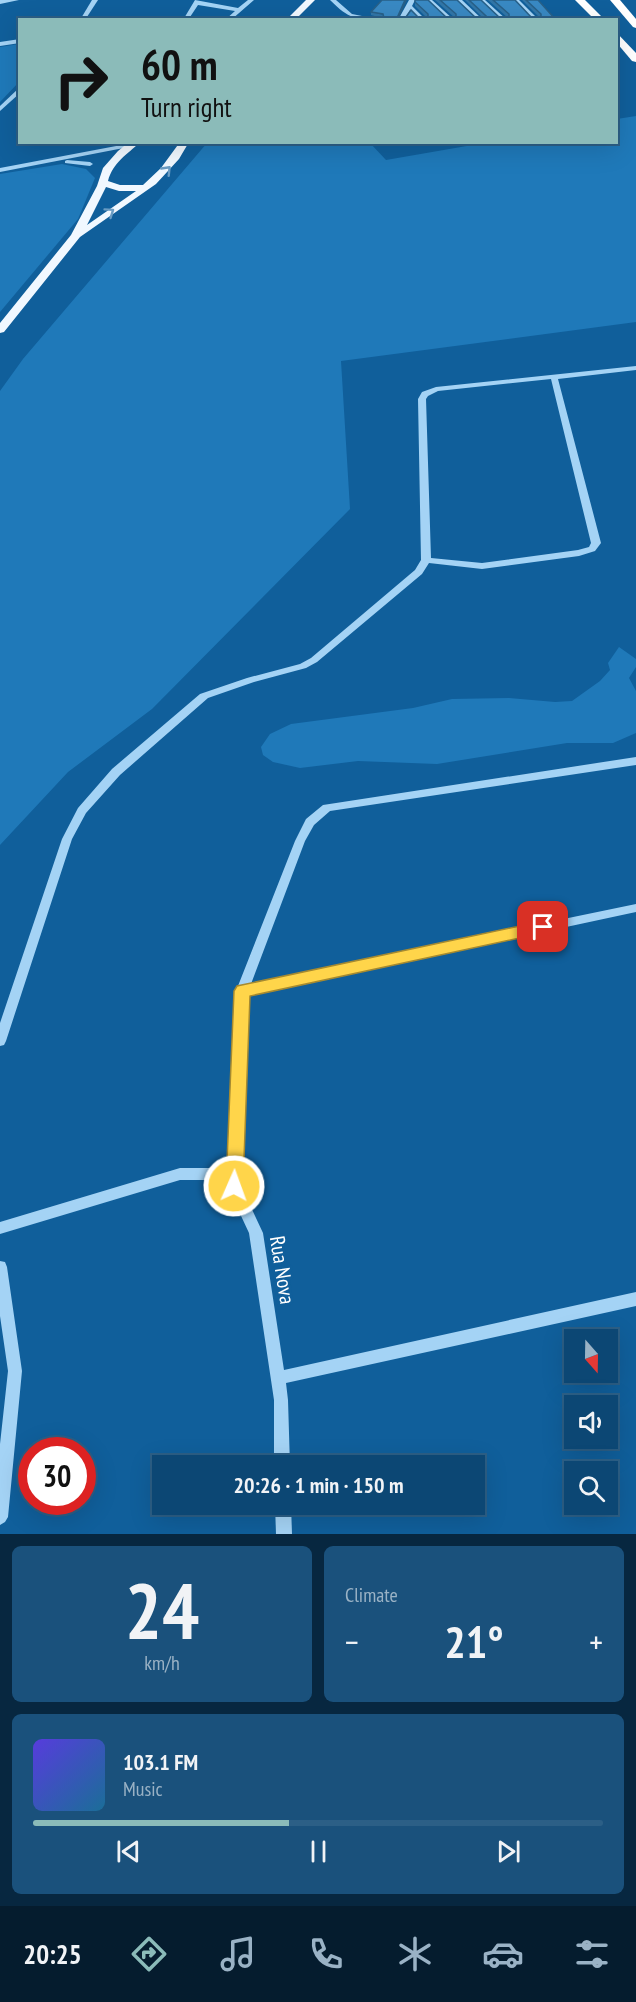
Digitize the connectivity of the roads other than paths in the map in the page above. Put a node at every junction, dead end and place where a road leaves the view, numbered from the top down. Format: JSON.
{"nodes":[{"id":1,"x":16,"y":0,"type":"edge"},
{"id":2,"x":95,"y":0,"type":"edge"},
{"id":3,"x":251,"y":0,"type":"edge"},
{"id":4,"x":311,"y":0,"type":"edge"},
{"id":5,"x":333,"y":0,"type":"edge"},
{"id":6,"x":429,"y":0,"type":"edge"},
{"id":7,"x":459,"y":0,"type":"edge"},
{"id":8,"x":482,"y":0,"type":"edge"},
{"id":9,"x":516,"y":0,"type":"edge"},
{"id":10,"x":580,"y":0,"type":"edge"},
{"id":11,"x":590,"y":0,"type":"edge"},
{"id":12,"x":615,"y":0,"type":"edge"},
{"id":13,"x":0,"y":2,"type":"edge"},
{"id":14,"x":197,"y":2,"type":"edge"},
{"id":15,"x":410,"y":3,"type":"edge"},
{"id":16,"x":239,"y":10,"type":"junction"},
{"id":17,"x":83,"y":18,"type":"edge"},
{"id":18,"x":186,"y":18,"type":"edge"},
{"id":19,"x":229,"y":18,"type":"edge"},
{"id":20,"x":292,"y":18,"type":"edge"},
{"id":21,"x":368,"y":18,"type":"edge"},
{"id":22,"x":402,"y":18,"type":"edge"},
{"id":23,"x":422,"y":18,"type":"edge"},
{"id":24,"x":450,"y":18,"type":"edge"},
{"id":25,"x":479,"y":18,"type":"edge"},
{"id":26,"x":503,"y":18,"type":"edge"},
{"id":27,"x":535,"y":18,"type":"edge"},
{"id":28,"x":601,"y":18,"type":"edge"},
{"id":29,"x":602,"y":18,"type":"edge"},
{"id":30,"x":636,"y":25,"type":"edge"},
{"id":31,"x":618,"y":37,"type":"edge"},
{"id":32,"x":18,"y":41,"type":"edge"},
{"id":33,"x":0,"y":44,"type":"edge"},
{"id":34,"x":636,"y":59,"type":"edge"},
{"id":35,"x":18,"y":91,"type":"edge"},
{"id":36,"x":0,"y":109,"type":"edge"},
{"id":37,"x":94,"y":144,"type":"edge"},
{"id":38,"x":127,"y":144,"type":"edge"},
{"id":39,"x":130,"y":144,"type":"edge"},
{"id":40,"x":182,"y":144,"type":"edge"},
{"id":41,"x":88,"y":154,"type":"junction"},
{"id":42,"x":54,"y":162,"type":"junction"},
{"id":43,"x":90,"y":164,"type":"junction"},
{"id":44,"x":0,"y":170,"type":"edge"},
{"id":45,"x":106,"y":170,"type":"junction"},
{"id":46,"x":103,"y":182,"type":"junction"},
{"id":47,"x":144,"y":188,"type":"junction"},
{"id":48,"x":76,"y":236,"type":"junction"},
{"id":49,"x":0,"y":330,"type":"edge"},
{"id":50,"x":636,"y":368,"type":"edge"},
{"id":51,"x":554,"y":377,"type":"junction"},
{"id":52,"x":426,"y":560,"type":"junction"},
{"id":53,"x":636,"y":760,"type":"edge"},
{"id":54,"x":636,"y":908,"type":"edge"},
{"id":55,"x":242,"y":991,"type":"junction"},
{"id":56,"x":0,"y":1041,"type":"edge"},
{"id":57,"x":234,"y":1186,"type":"junction"},
{"id":58,"x":0,"y":1228,"type":"edge"},
{"id":59,"x":0,"y":1267,"type":"edge"},
{"id":60,"x":636,"y":1299,"type":"edge"},
{"id":61,"x":278,"y":1378,"type":"junction"},
{"id":62,"x":282,"y":1455,"type":"edge"},
{"id":63,"x":283,"y":1515,"type":"edge"},
{"id":64,"x":0,"y":1517,"type":"edge"},
{"id":65,"x":284,"y":1534,"type":"edge"}],
"edges":[{"from":1,"to":13,"type":"street"},
{"from":2,"to":17,"type":"street"},
{"from":3,"to":16,"type":"street"},
{"from":4,"to":20,"type":"main road"},
{"from":5,"to":21,"type":"street"},
{"from":6,"to":24,"type":"street"},
{"from":7,"to":25,"type":"street"},
{"from":8,"to":26,"type":"street"},
{"from":9,"to":27,"type":"street"},
{"from":10,"to":28,"type":"highway"},
{"from":11,"to":29,"type":"highway"},
{"from":12,"to":30,"type":"highway"},
{"from":14,"to":16,"type":"street"},
{"from":14,"to":18,"type":"street"},
{"from":15,"to":22,"type":"street"},
{"from":15,"to":23,"type":"street"},
{"from":16,"to":19,"type":"street"},
{"from":31,"to":34,"type":"highway"},
{"from":32,"to":33,"type":"street"},
{"from":35,"to":36,"type":"street"},
{"from":37,"to":41,"type":"street"},
{"from":38,"to":41,"type":"street"},
{"from":39,"to":45,"type":"main road"},
{"from":47,"to":40,"type":"main road","one_way":true},
{"from":41,"to":42,"type":"street"},
{"from":41,"to":43,"type":"street"},
{"from":42,"to":43,"type":"street"},
{"from":42,"to":44,"type":"street"},
{"from":43,"to":45,"type":"street"},
{"from":45,"to":46,"type":"main road"},
{"from":46,"to":47,"type":"main road"},
{"from":46,"to":48,"type":"main road"},
{"from":48,"to":47,"type":"main road","one_way":true},
{"from":48,"to":49,"type":"main road"},
{"from":50,"to":51,"type":"street"},
{"from":51,"to":52,"type":"street"},
{"from":51,"to":52,"type":"street"},
{"from":52,"to":56,"type":"street"},
{"from":53,"to":55,"type":"street"},
{"from":54,"to":55,"type":"street"},
{"from":55,"to":57,"type":"street"},
{"from":57,"to":58,"type":"street"},
{"from":57,"to":61,"type":"street","name":"Rua Nova"},
{"from":59,"to":64,"type":"street"},
{"from":60,"to":61,"type":"street"},
{"from":61,"to":62,"type":"street","name":"Rua Nova"},
{"from":63,"to":65,"type":"street"}]}
